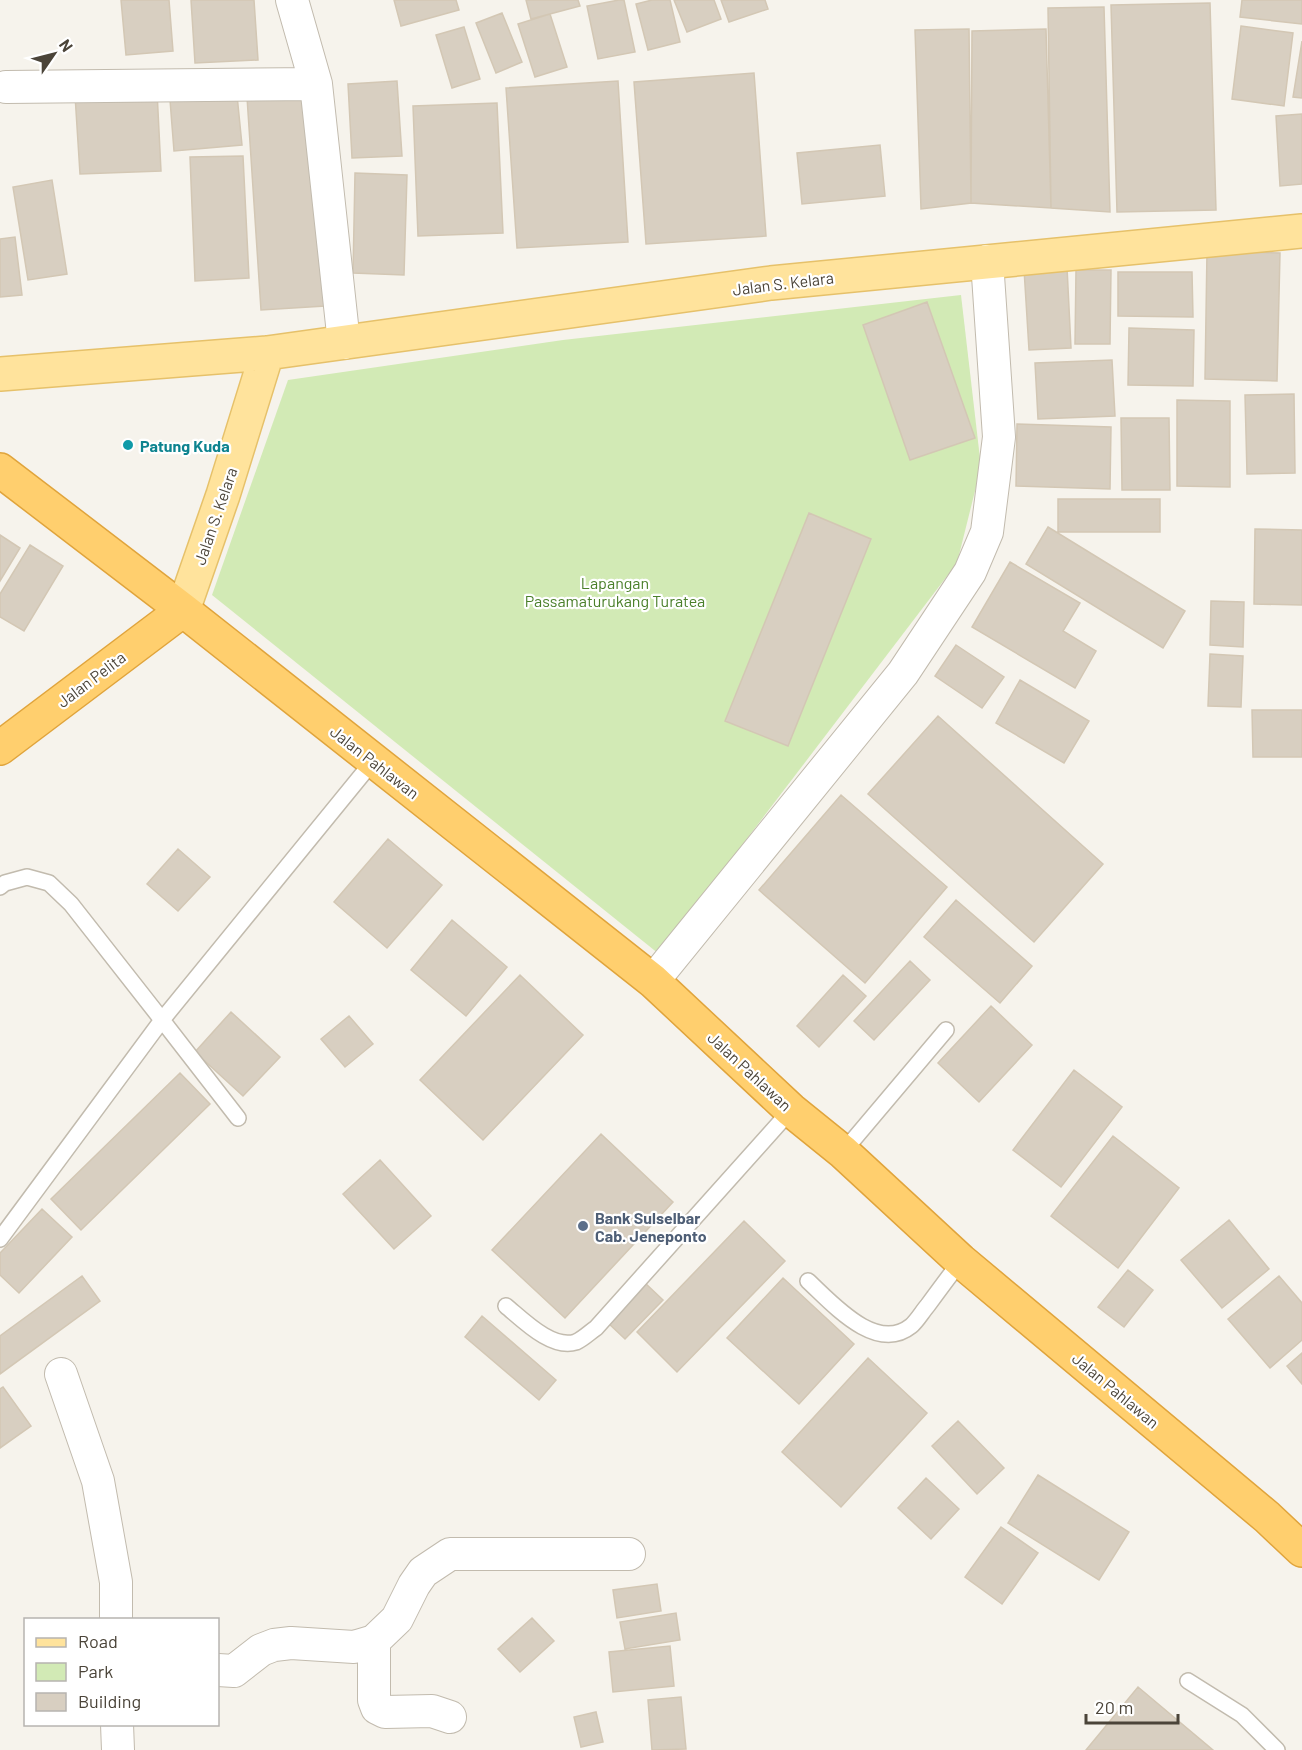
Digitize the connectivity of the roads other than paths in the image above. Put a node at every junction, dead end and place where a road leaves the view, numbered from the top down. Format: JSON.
{"nodes":[{"id":1,"x":292,"y":0,"type":"edge"},
{"id":2,"x":316,"y":84,"type":"junction"},
{"id":3,"x":6,"y":87,"type":"dead end"},
{"id":4,"x":1302,"y":231,"type":"edge"},
{"id":5,"x":987,"y":261,"type":"junction"},
{"id":6,"x":344,"y":343,"type":"junction"},
{"id":7,"x":267,"y":353,"type":"junction"},
{"id":8,"x":0,"y":374,"type":"edge"},
{"id":9,"x":0,"y":470,"type":"edge"},
{"id":10,"x":183,"y":610,"type":"junction"},
{"id":11,"x":0,"y":748,"type":"edge"},
{"id":12,"x":374,"y":760,"type":"junction"},
{"id":13,"x":0,"y":887,"type":"edge"},
{"id":14,"x":653,"y":981,"type":"junction"},
{"id":15,"x":162,"y":1020,"type":"junction"},
{"id":16,"x":945,"y":1030,"type":"dead end"},
{"id":17,"x":791,"y":1110,"type":"junction"},
{"id":18,"x":238,"y":1118,"type":"dead end"},
{"id":19,"x":843,"y":1152,"type":"junction"},
{"id":20,"x":0,"y":1239,"type":"edge"},
{"id":21,"x":961,"y":1261,"type":"junction"},
{"id":22,"x":808,"y":1281,"type":"dead end"},
{"id":23,"x":506,"y":1306,"type":"dead end"},
{"id":24,"x":61,"y":1374,"type":"dead end"},
{"id":25,"x":1302,"y":1550,"type":"edge"},
{"id":26,"x":629,"y":1554,"type":"dead end"},
{"id":27,"x":116,"y":1618,"type":"edge"},
{"id":28,"x":374,"y":1641,"type":"junction"},
{"id":29,"x":219,"y":1670,"type":"edge"},
{"id":30,"x":1188,"y":1681,"type":"dead end"},
{"id":31,"x":450,"y":1717,"type":"dead end"},
{"id":32,"x":117,"y":1726,"type":"edge"},
{"id":33,"x":118,"y":1750,"type":"edge"},
{"id":34,"x":1277,"y":1750,"type":"edge"}],
"edges":[{"from":1,"to":2,"type":"street"},
{"from":2,"to":3,"type":"street"},
{"from":2,"to":6,"type":"street"},
{"from":4,"to":5,"type":"main road","name":"Jalan S. Kelara"},
{"from":5,"to":6,"type":"main road","name":"Jalan S. Kelara"},
{"from":5,"to":14,"type":"street"},
{"from":6,"to":7,"type":"main road","name":"Jalan S. Kelara"},
{"from":7,"to":8,"type":"main road","name":"Jalan S. Kelara"},
{"from":7,"to":10,"type":"main road","name":"Jalan S. Kelara"},
{"from":9,"to":10,"type":"highway","name":"Jalan Pahlawan"},
{"from":10,"to":11,"type":"highway","name":"Jalan Pelita"},
{"from":10,"to":12,"type":"highway","name":"Jalan Pahlawan"},
{"from":12,"to":14,"type":"highway","name":"Jalan Pahlawan"},
{"from":12,"to":15,"type":"lane"},
{"from":13,"to":15,"type":"lane"},
{"from":14,"to":17,"type":"highway","name":"Jalan Pahlawan"},
{"from":15,"to":18,"type":"lane"},
{"from":15,"to":20,"type":"lane"},
{"from":16,"to":19,"type":"lane"},
{"from":17,"to":19,"type":"highway","name":"Jalan Pahlawan"},
{"from":17,"to":23,"type":"lane"},
{"from":19,"to":21,"type":"highway","name":"Jalan Pahlawan"},
{"from":21,"to":22,"type":"lane"},
{"from":21,"to":25,"type":"highway","name":"Jalan Pahlawan"},
{"from":24,"to":27,"type":"street"},
{"from":26,"to":28,"type":"street"},
{"from":28,"to":29,"type":"street"},
{"from":28,"to":31,"type":"street"},
{"from":30,"to":34,"type":"lane"},
{"from":32,"to":33,"type":"street"}]}
